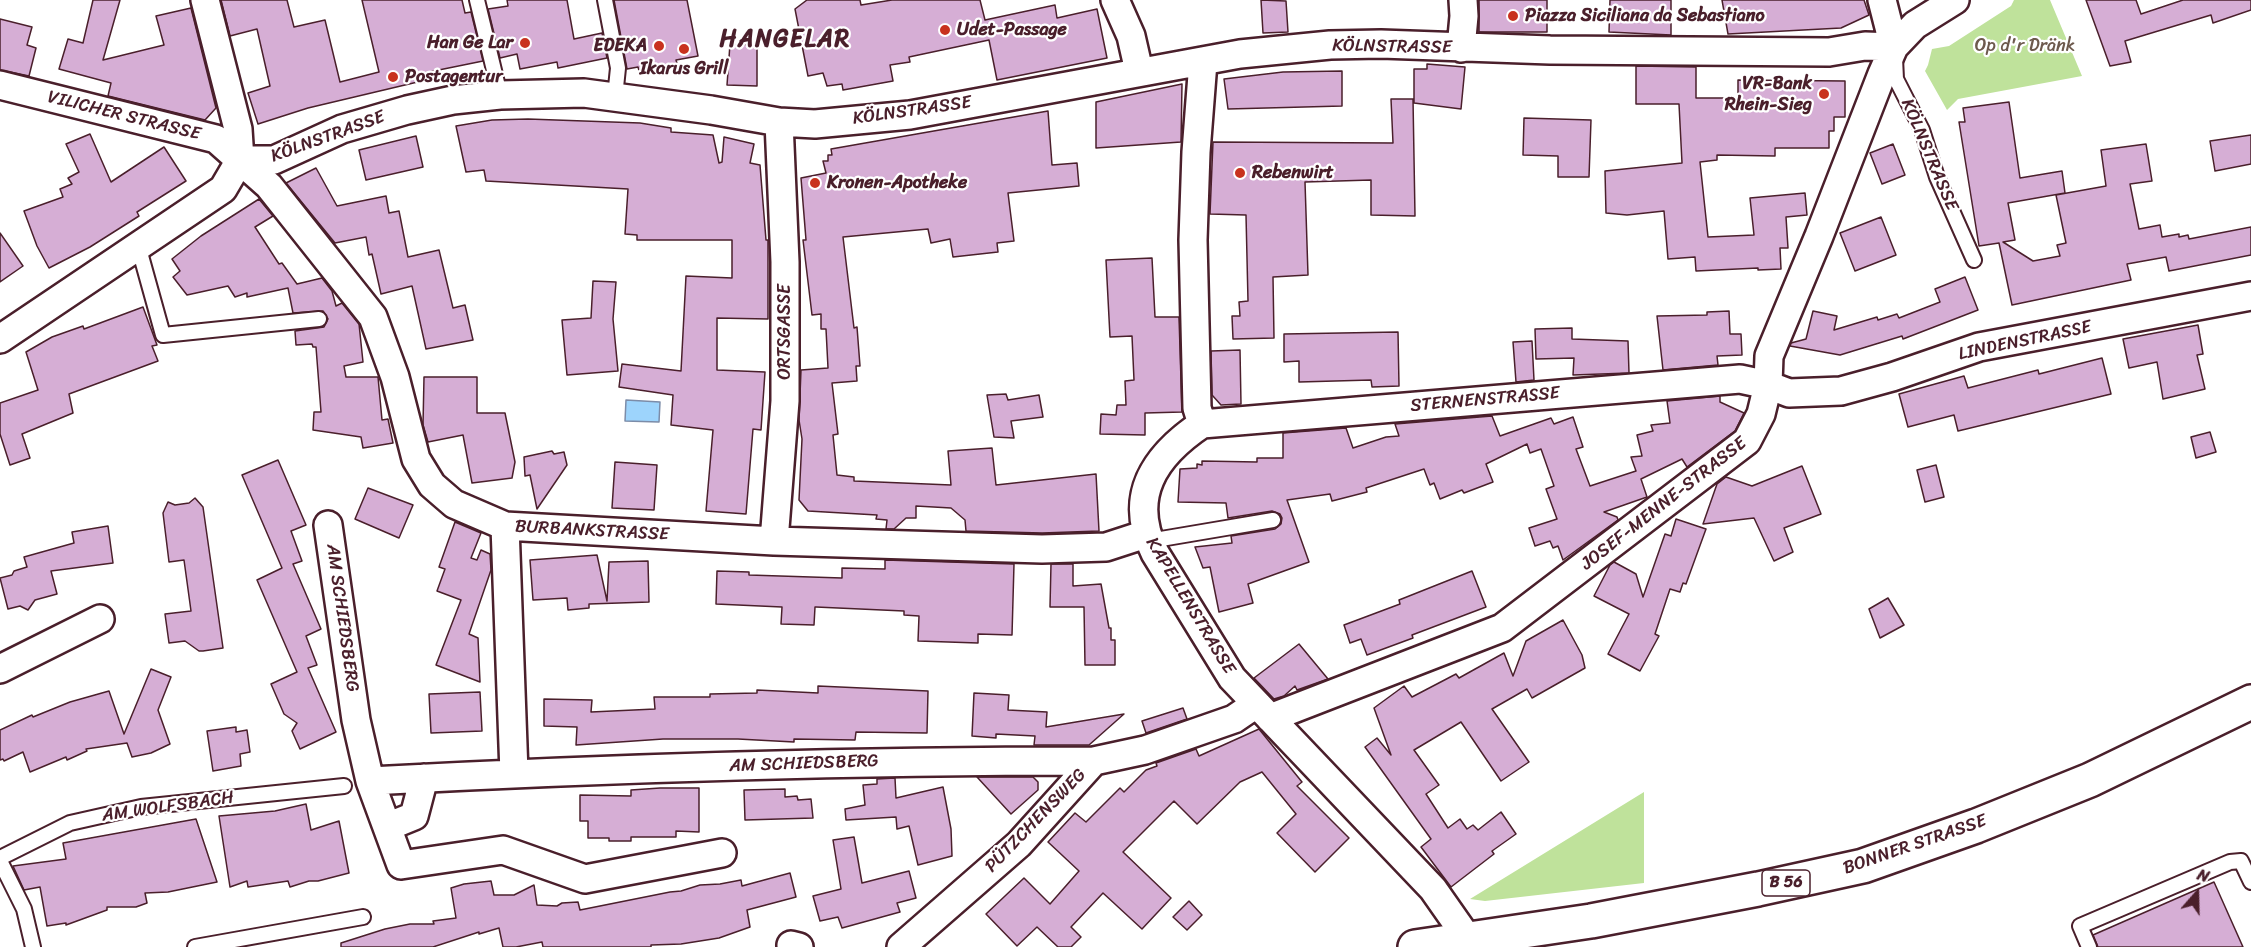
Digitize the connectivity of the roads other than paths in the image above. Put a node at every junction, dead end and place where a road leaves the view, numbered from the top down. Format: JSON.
{"nodes":[{"id":1,"x":205,"y":0,"type":"edge"},
{"id":2,"x":477,"y":0,"type":"edge"},
{"id":3,"x":605,"y":0,"type":"edge"},
{"id":4,"x":1115,"y":0,"type":"edge"},
{"id":5,"x":1463,"y":0,"type":"edge"},
{"id":6,"x":1882,"y":0,"type":"edge"},
{"id":7,"x":1955,"y":0,"type":"edge"},
{"id":8,"x":1894,"y":47,"type":"junction"},
{"id":9,"x":1461,"y":48,"type":"junction"},
{"id":10,"x":1203,"y":62,"type":"junction"},
{"id":11,"x":1139,"y":72,"type":"junction"},
{"id":12,"x":0,"y":86,"type":"edge"},
{"id":13,"x":500,"y":95,"type":"junction"},
{"id":14,"x":615,"y":96,"type":"junction"},
{"id":15,"x":779,"y":122,"type":"junction"},
{"id":16,"x":240,"y":160,"type":"junction"},
{"id":17,"x":138,"y":245,"type":"junction"},
{"id":18,"x":1974,"y":260,"type":"dead end"},
{"id":19,"x":2251,"y":296,"type":"edge"},
{"id":20,"x":319,"y":319,"type":"dead end"},
{"id":21,"x":0,"y":339,"type":"edge"},
{"id":22,"x":1768,"y":385,"type":"junction"},
{"id":23,"x":1202,"y":424,"type":"junction"},
{"id":24,"x":1273,"y":520,"type":"dead end"},
{"id":25,"x":328,"y":525,"type":"dead end"},
{"id":26,"x":504,"y":526,"type":"junction"},
{"id":27,"x":1147,"y":537,"type":"junction"},
{"id":28,"x":774,"y":541,"type":"junction"},
{"id":29,"x":100,"y":619,"type":"dead end"},
{"id":30,"x":0,"y":669,"type":"edge"},
{"id":31,"x":2251,"y":702,"type":"edge"},
{"id":32,"x":1263,"y":711,"type":"junction"},
{"id":33,"x":1094,"y":761,"type":"junction"},
{"id":34,"x":514,"y":773,"type":"junction"},
{"id":35,"x":424,"y":778,"type":"junction"},
{"id":36,"x":357,"y":783,"type":"junction"},
{"id":37,"x":387,"y":827,"type":"junction"},
{"id":38,"x":722,"y":853,"type":"dead end"},
{"id":39,"x":0,"y":860,"type":"edge"},
{"id":40,"x":2251,"y":882,"type":"edge"},
{"id":41,"x":363,"y":916,"type":"dead end"},
{"id":42,"x":1591,"y":921,"type":"junction"},
{"id":43,"x":1468,"y":939,"type":"junction"},
{"id":44,"x":33,"y":947,"type":"edge"},
{"id":45,"x":195,"y":947,"type":"edge"},
{"id":46,"x":901,"y":947,"type":"edge"},
{"id":47,"x":1415,"y":947,"type":"edge"},
{"id":48,"x":1569,"y":947,"type":"edge"},
{"id":49,"x":2090,"y":947,"type":"edge"}],
"edges":[{"from":1,"to":16,"type":"street"},
{"from":2,"to":13,"type":"lane"},
{"from":3,"to":14,"type":"lane"},
{"from":4,"to":11,"type":"street"},
{"from":5,"to":9,"type":"street"},
{"from":6,"to":8,"type":"street"},
{"from":7,"to":8,"type":"street"},
{"from":8,"to":9,"type":"street","name":"KÖLNSTRASSE"},
{"from":8,"to":18,"type":"lane","name":"KÖLNSTRASSE"},
{"from":8,"to":22,"type":"street","name":"JOSEF-MENNE-STRASSE"},
{"from":9,"to":10,"type":"street","name":"KÖLNSTRASSE"},
{"from":10,"to":11,"type":"street","name":"KÖLNSTRASSE"},
{"from":10,"to":23,"type":"street"},
{"from":11,"to":15,"type":"street","name":"KÖLNSTRASSE"},
{"from":12,"to":16,"type":"street","name":"VILICHER STRASSE"},
{"from":13,"to":14,"type":"street","name":"KÖLNSTRASSE"},
{"from":13,"to":16,"type":"street","name":"KÖLNSTRASSE"},
{"from":14,"to":15,"type":"street","name":"KÖLNSTRASSE"},
{"from":15,"to":28,"type":"street","name":"ORTSGASSE"},
{"from":16,"to":17,"type":"street"},
{"from":16,"to":26,"type":"street","name":"BURBANKSTRASSE"},
{"from":17,"to":20,"type":"lane"},
{"from":17,"to":21,"type":"street"},
{"from":19,"to":22,"type":"street","name":"LINDENSTRASSE"},
{"from":22,"to":23,"type":"street","name":"STERNENSTRASSE"},
{"from":22,"to":32,"type":"street","name":"JOSEF-MENNE-STRASSE"},
{"from":23,"to":27,"type":"street","name":"KAPELLENSTRASSE"},
{"from":24,"to":27,"type":"lane"},
{"from":25,"to":36,"type":"street","name":"AM SCHIEDSBERG"},
{"from":26,"to":28,"type":"street","name":"BURBANKSTRASSE"},
{"from":26,"to":34,"type":"street"},
{"from":27,"to":28,"type":"street","name":"BURBANKSTRASSE"},
{"from":27,"to":32,"type":"street","name":"KAPELLENSTRASSE"},
{"from":29,"to":30,"type":"street"},
{"from":31,"to":42,"type":"main road","name":"BONNER STRASSE","number":"B 56"},
{"from":32,"to":33,"type":"street","name":"PÜTZCHENSWEG"},
{"from":32,"to":43,"type":"street","name":"KAPELLENSTRASSE"},
{"from":33,"to":34,"type":"street","name":"AM SCHIEDSBERG"},
{"from":33,"to":46,"type":"street","name":"PÜTZCHENSWEG"},
{"from":34,"to":35,"type":"street","name":"AM SCHIEDSBERG"},
{"from":35,"to":36,"type":"street","name":"AM SCHIEDSBERG"},
{"from":35,"to":37,"type":"street"},
{"from":36,"to":37,"type":"street","name":"AM SCHIEDSBERG"},
{"from":36,"to":39,"type":"lane","name":"AM WOLFSBACH"},
{"from":37,"to":38,"type":"street","name":"AM SCHIEDSBERG"},
{"from":39,"to":44,"type":"lane","name":"AM WOLFSBACH"},
{"from":40,"to":49,"type":"lane"},
{"from":41,"to":45,"type":"lane"},
{"from":42,"to":43,"type":"main road","name":"BONNER STRASSE","number":"B 56"},
{"from":42,"to":48,"type":"main road"},
{"from":43,"to":47,"type":"main road","name":"BONNER STRASSE","number":"B 56"}]}
